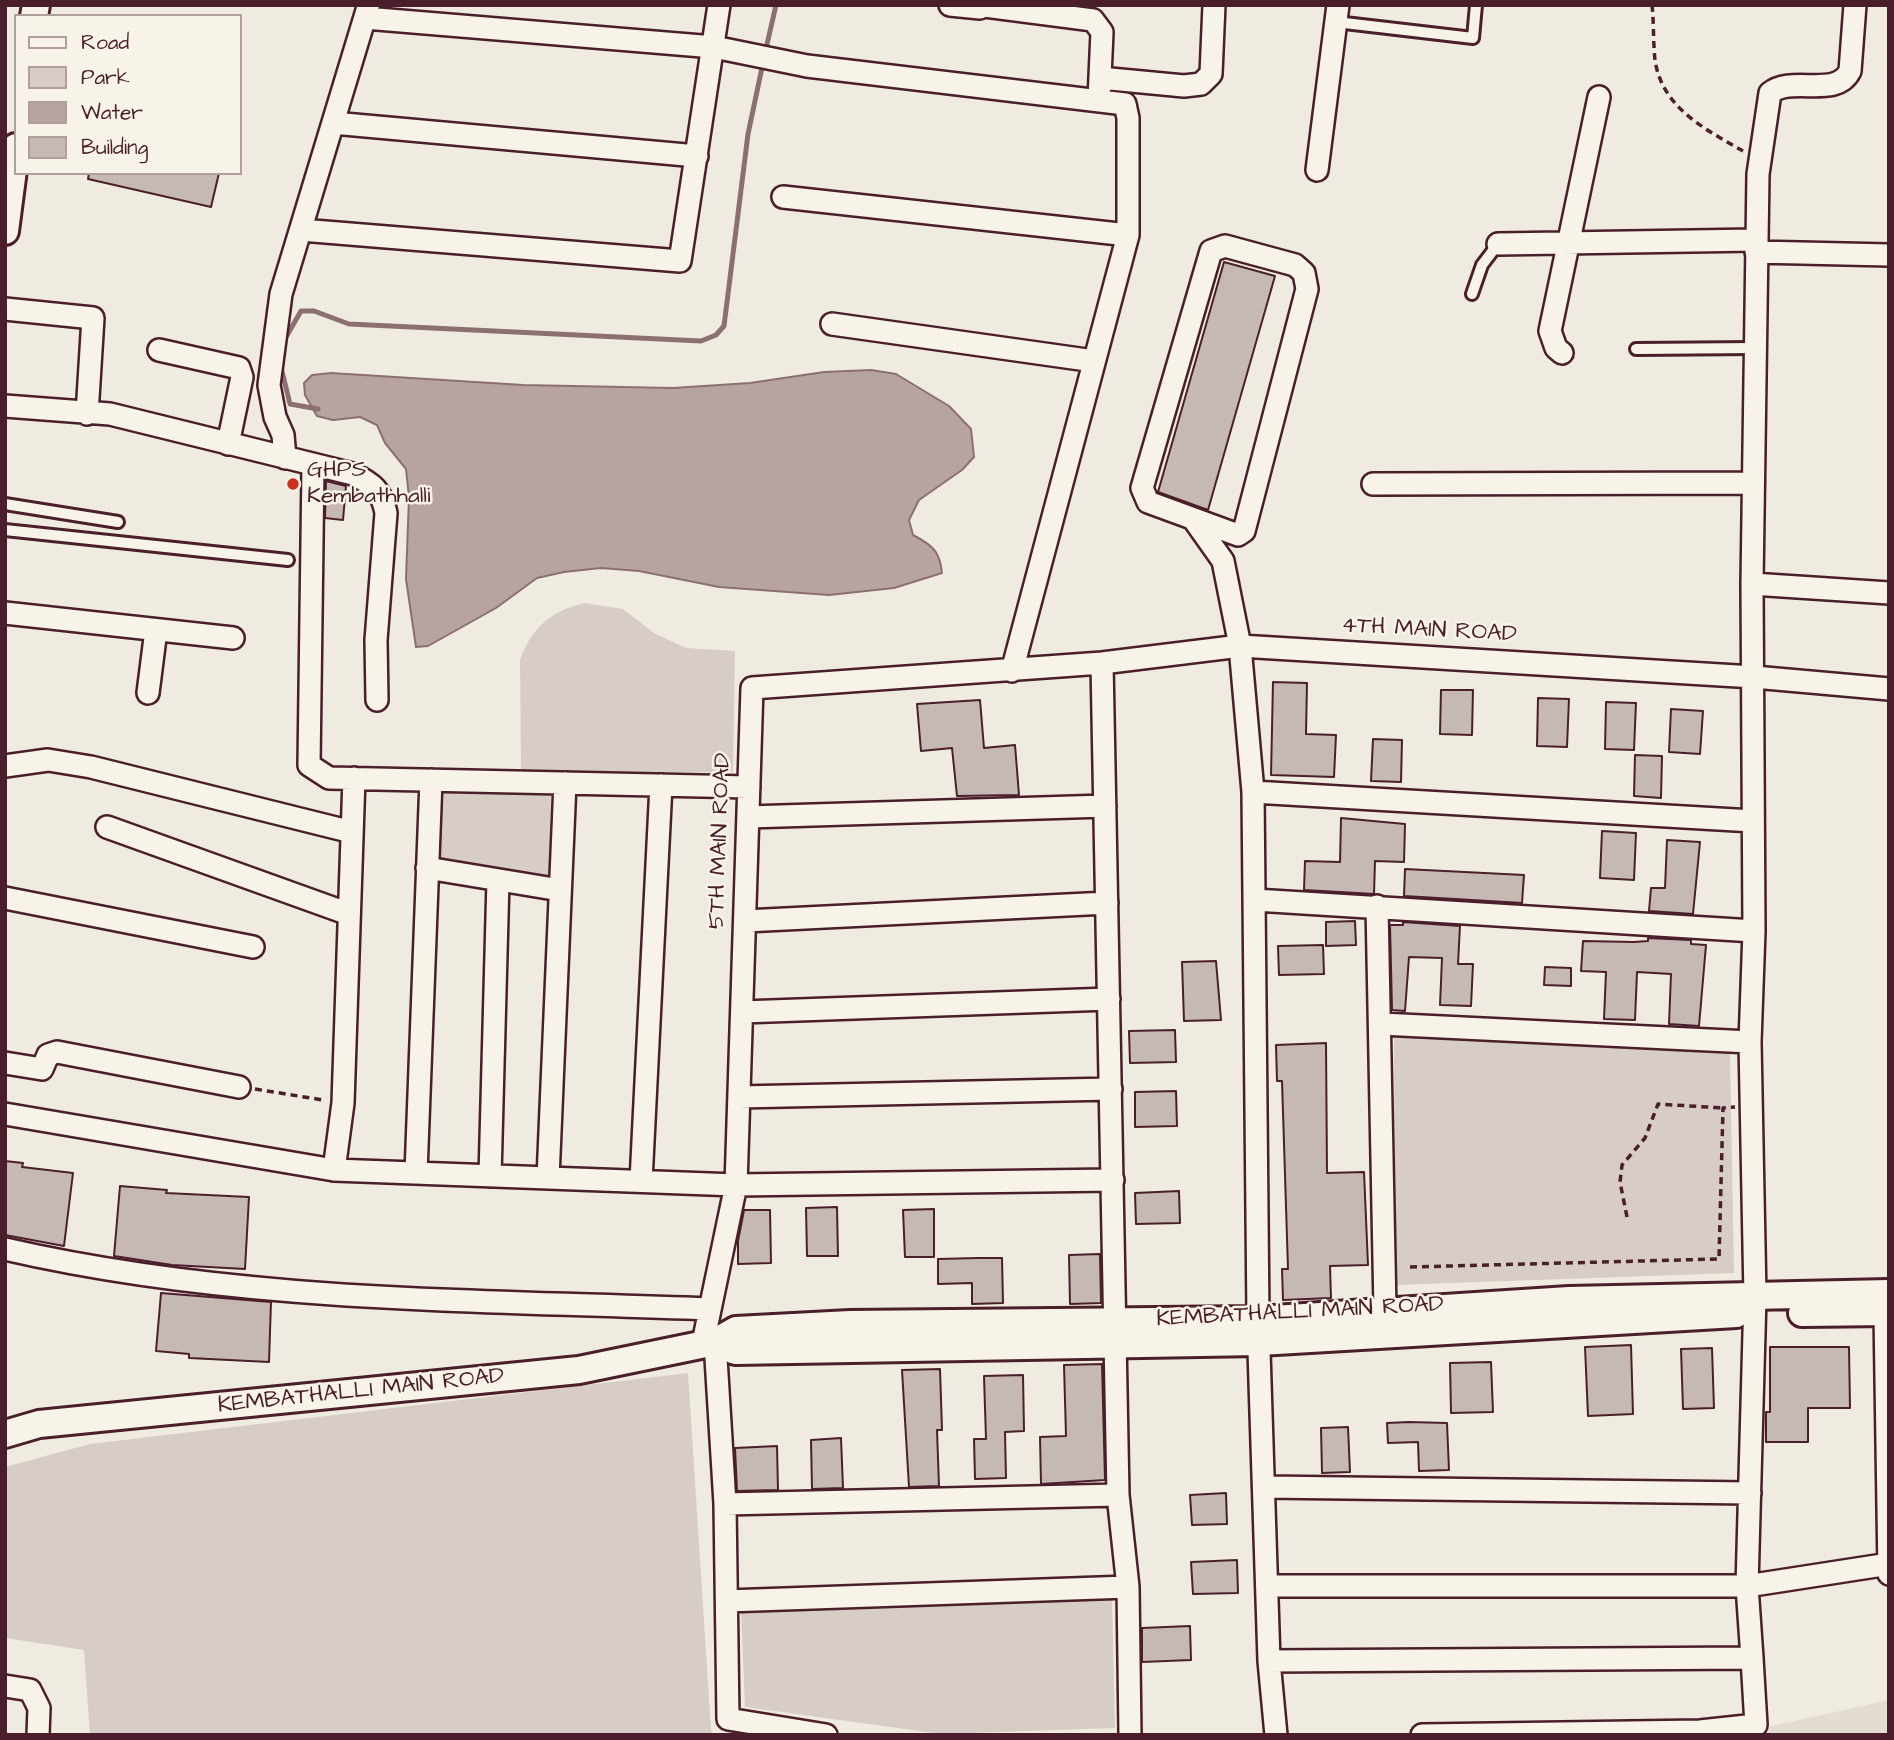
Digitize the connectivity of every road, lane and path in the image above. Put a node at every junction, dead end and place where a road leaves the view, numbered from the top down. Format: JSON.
{"nodes":[{"id":1,"x":719,"y":5,"type":"edge"},
{"id":2,"x":950,"y":5,"type":"edge"},
{"id":3,"x":1214,"y":5,"type":"edge"},
{"id":4,"x":1476,"y":5,"type":"edge"},
{"id":5,"x":1652,"y":5,"type":"edge"},
{"id":6,"x":1855,"y":5,"type":"edge"},
{"id":7,"x":978,"y":6,"type":"edge"},
{"id":8,"x":1070,"y":11,"type":"edge"},
{"id":9,"x":367,"y":12,"type":"edge"},
{"id":10,"x":1337,"y":14,"type":"edge"},
{"id":11,"x":714,"y":47,"type":"junction"},
{"id":12,"x":1100,"y":89,"type":"junction"},
{"id":13,"x":1599,"y":97,"type":"dead end"},
{"id":14,"x":333,"y":123,"type":"junction"},
{"id":15,"x":696,"y":156,"type":"junction"},
{"id":16,"x":1760,"y":161,"type":"junction"},
{"id":17,"x":14,"y":162,"type":"edge"},
{"id":18,"x":1317,"y":170,"type":"dead end"},
{"id":19,"x":783,"y":197,"type":"dead end"},
{"id":20,"x":301,"y":230,"type":"junction"},
{"id":21,"x":5,"y":231,"type":"edge"},
{"id":22,"x":1128,"y":235,"type":"junction"},
{"id":23,"x":1568,"y":243,"type":"junction"},
{"id":24,"x":1498,"y":244,"type":"joint"},
{"id":25,"x":1756,"y":246,"type":"junction"},
{"id":26,"x":1889,"y":255,"type":"edge"},
{"id":27,"x":1472,"y":294,"type":"dead end"},
{"id":28,"x":5,"y":309,"type":"edge"},
{"id":29,"x":832,"y":324,"type":"dead end"},
{"id":30,"x":1755,"y":348,"type":"junction"},
{"id":31,"x":1636,"y":349,"type":"dead end"},
{"id":32,"x":159,"y":350,"type":"dead end"},
{"id":33,"x":1562,"y":354,"type":"dead end"},
{"id":34,"x":1094,"y":361,"type":"junction"},
{"id":35,"x":5,"y":406,"type":"edge"},
{"id":36,"x":87,"y":414,"type":"junction"},
{"id":37,"x":228,"y":444,"type":"junction"},
{"id":38,"x":285,"y":458,"type":"junction"},
{"id":39,"x":313,"y":466,"type":"junction"},
{"id":40,"x":1753,"y":483,"type":"junction"},
{"id":41,"x":1373,"y":484,"type":"dead end"},
{"id":42,"x":5,"y":504,"type":"edge"},
{"id":43,"x":1194,"y":520,"type":"junction"},
{"id":44,"x":118,"y":522,"type":"dead end"},
{"id":45,"x":5,"y":530,"type":"edge"},
{"id":46,"x":288,"y":560,"type":"dead end"},
{"id":47,"x":1752,"y":584,"type":"junction"},
{"id":48,"x":1889,"y":593,"type":"edge"},
{"id":49,"x":5,"y":613,"type":"edge"},
{"id":50,"x":156,"y":629,"type":"junction"},
{"id":51,"x":233,"y":638,"type":"dead end"},
{"id":52,"x":1240,"y":646,"type":"junction"},
{"id":53,"x":1102,"y":663,"type":"junction"},
{"id":54,"x":1012,"y":671,"type":"junction"},
{"id":55,"x":1754,"y":677,"type":"junction"},
{"id":56,"x":1889,"y":689,"type":"edge"},
{"id":57,"x":148,"y":693,"type":"dead end"},
{"id":58,"x":377,"y":700,"type":"dead end"},
{"id":59,"x":5,"y":766,"type":"edge"},
{"id":60,"x":354,"y":778,"type":"junction"},
{"id":61,"x":431,"y":780,"type":"junction"},
{"id":62,"x":565,"y":783,"type":"junction"},
{"id":63,"x":661,"y":785,"type":"junction"},
{"id":64,"x":749,"y":787,"type":"junction"},
{"id":65,"x":1253,"y":792,"type":"junction"},
{"id":66,"x":1105,"y":806,"type":"junction"},
{"id":67,"x":748,"y":817,"type":"junction"},
{"id":68,"x":1753,"y":821,"type":"junction"},
{"id":69,"x":107,"y":827,"type":"dead end"},
{"id":70,"x":352,"y":832,"type":"junction"},
{"id":71,"x":427,"y":868,"type":"junction"},
{"id":72,"x":498,"y":880,"type":"junction"},
{"id":73,"x":561,"y":890,"type":"junction"},
{"id":74,"x":5,"y":898,"type":"edge"},
{"id":75,"x":1255,"y":900,"type":"junction"},
{"id":76,"x":1107,"y":903,"type":"junction"},
{"id":77,"x":1377,"y":906,"type":"junction"},
{"id":78,"x":349,"y":914,"type":"junction"},
{"id":79,"x":745,"y":921,"type":"junction"},
{"id":80,"x":1754,"y":931,"type":"junction"},
{"id":81,"x":253,"y":947,"type":"dead end"},
{"id":82,"x":1109,"y":999,"type":"junction"},
{"id":83,"x":742,"y":1012,"type":"junction"},
{"id":84,"x":1381,"y":1024,"type":"junction"},
{"id":85,"x":1749,"y":1042,"type":"junction"},
{"id":86,"x":5,"y":1063,"type":"edge"},
{"id":87,"x":239,"y":1087,"type":"joint"},
{"id":88,"x":1111,"y":1089,"type":"junction"},
{"id":89,"x":739,"y":1097,"type":"junction"},
{"id":90,"x":343,"y":1103,"type":"junction"},
{"id":91,"x":1751,"y":1107,"type":"junction"},
{"id":92,"x":1723,"y":1108,"type":"junction"},
{"id":93,"x":5,"y":1114,"type":"edge"},
{"id":94,"x":334,"y":1170,"type":"junction"},
{"id":95,"x":416,"y":1173,"type":"junction"},
{"id":96,"x":490,"y":1176,"type":"junction"},
{"id":97,"x":548,"y":1178,"type":"junction"},
{"id":98,"x":1113,"y":1180,"type":"junction"},
{"id":99,"x":641,"y":1181,"type":"junction"},
{"id":100,"x":736,"y":1185,"type":"junction"},
{"id":101,"x":1627,"y":1217,"type":"dead end"},
{"id":102,"x":5,"y":1249,"type":"edge"},
{"id":103,"x":1410,"y":1267,"type":"dead end"},
{"id":104,"x":1755,"y":1305,"type":"junction"},
{"id":105,"x":1887,"y":1306,"type":"edge"},
{"id":106,"x":708,"y":1309,"type":"junction"},
{"id":107,"x":1385,"y":1310,"type":"junction"},
{"id":108,"x":1114,"y":1320,"type":"junction"},
{"id":109,"x":1259,"y":1331,"type":"junction"},
{"id":110,"x":709,"y":1342,"type":"junction"},
{"id":111,"x":1115,"y":1347,"type":"junction"},
{"id":112,"x":5,"y":1434,"type":"edge"},
{"id":113,"x":1888,"y":1449,"type":"edge"},
{"id":114,"x":1264,"y":1487,"type":"junction"},
{"id":115,"x":1750,"y":1493,"type":"junction"},
{"id":116,"x":1118,"y":1495,"type":"junction"},
{"id":117,"x":725,"y":1504,"type":"junction"},
{"id":118,"x":1889,"y":1564,"type":"edge"},
{"id":119,"x":1889,"y":1574,"type":"edge"},
{"id":120,"x":1267,"y":1586,"type":"junction"},
{"id":121,"x":1747,"y":1586,"type":"junction"},
{"id":122,"x":1129,"y":1587,"type":"junction"},
{"id":123,"x":727,"y":1601,"type":"junction"},
{"id":124,"x":1752,"y":1658,"type":"junction"},
{"id":125,"x":1269,"y":1661,"type":"junction"},
{"id":126,"x":5,"y":1686,"type":"edge"},
{"id":127,"x":38,"y":1735,"type":"edge"},
{"id":128,"x":826,"y":1735,"type":"edge"},
{"id":129,"x":1130,"y":1735,"type":"edge"},
{"id":130,"x":1276,"y":1735,"type":"edge"},
{"id":131,"x":1422,"y":1735,"type":"edge"}],
"edges":[{"from":1,"to":11,"type":"street"},
{"from":2,"to":7,"type":"street"},
{"from":3,"to":12,"type":"street"},
{"from":4,"to":10,"type":"lane"},
{"from":5,"to":16,"type":"path"},
{"from":6,"to":16,"type":"street"},
{"from":7,"to":8,"type":"street"},
{"from":8,"to":12,"type":"street"},
{"from":9,"to":11,"type":"street"},
{"from":9,"to":14,"type":"street"},
{"from":10,"to":18,"type":"street"},
{"from":11,"to":12,"type":"street"},
{"from":11,"to":15,"type":"street"},
{"from":12,"to":22,"type":"street"},
{"from":13,"to":23,"type":"street"},
{"from":14,"to":15,"type":"street"},
{"from":14,"to":20,"type":"street"},
{"from":15,"to":20,"type":"street"},
{"from":16,"to":25,"type":"street"},
{"from":17,"to":21,"type":"street"},
{"from":19,"to":22,"type":"street"},
{"from":20,"to":38,"type":"street"},
{"from":22,"to":34,"type":"street"},
{"from":23,"to":24,"type":"street"},
{"from":23,"to":25,"type":"street"},
{"from":23,"to":33,"type":"street"},
{"from":24,"to":27,"type":"lane"},
{"from":25,"to":26,"type":"street"},
{"from":25,"to":30,"type":"street"},
{"from":28,"to":36,"type":"street"},
{"from":29,"to":34,"type":"street"},
{"from":30,"to":31,"type":"lane"},
{"from":30,"to":40,"type":"street"},
{"from":32,"to":37,"type":"street"},
{"from":34,"to":54,"type":"street"},
{"from":35,"to":36,"type":"street"},
{"from":36,"to":37,"type":"street"},
{"from":37,"to":38,"type":"street"},
{"from":38,"to":39,"type":"street"},
{"from":39,"to":58,"type":"street"},
{"from":39,"to":60,"type":"street"},
{"from":40,"to":41,"type":"street"},
{"from":40,"to":47,"type":"street"},
{"from":42,"to":44,"type":"lane"},
{"from":43,"to":43,"type":"street"},
{"from":43,"to":52,"type":"street"},
{"from":45,"to":46,"type":"lane"},
{"from":47,"to":48,"type":"street"},
{"from":47,"to":55,"type":"street"},
{"from":49,"to":50,"type":"street"},
{"from":50,"to":51,"type":"street"},
{"from":50,"to":57,"type":"street"},
{"from":52,"to":53,"type":"street","name":"4TH MAIN ROAD"},
{"from":52,"to":55,"type":"street","name":"4TH MAIN ROAD"},
{"from":52,"to":65,"type":"street"},
{"from":53,"to":54,"type":"street","name":"5TH MAIN ROAD"},
{"from":53,"to":66,"type":"street"},
{"from":54,"to":64,"type":"street","name":"5TH MAIN ROAD"},
{"from":55,"to":56,"type":"street","name":"4TH MAIN ROAD"},
{"from":55,"to":68,"type":"street"},
{"from":59,"to":70,"type":"street"},
{"from":60,"to":61,"type":"street"},
{"from":60,"to":70,"type":"street"},
{"from":61,"to":62,"type":"street"},
{"from":61,"to":71,"type":"street"},
{"from":62,"to":63,"type":"street"},
{"from":62,"to":73,"type":"street"},
{"from":63,"to":64,"type":"street"},
{"from":63,"to":99,"type":"street"},
{"from":64,"to":67,"type":"street","name":"5TH MAIN ROAD"},
{"from":65,"to":68,"type":"street"},
{"from":65,"to":75,"type":"street"},
{"from":66,"to":67,"type":"street"},
{"from":66,"to":76,"type":"street"},
{"from":67,"to":79,"type":"street","name":"5TH MAIN ROAD"},
{"from":68,"to":80,"type":"street"},
{"from":69,"to":78,"type":"street"},
{"from":70,"to":78,"type":"street"},
{"from":71,"to":72,"type":"street"},
{"from":71,"to":95,"type":"street"},
{"from":72,"to":73,"type":"street"},
{"from":72,"to":96,"type":"street"},
{"from":73,"to":97,"type":"street"},
{"from":74,"to":81,"type":"street"},
{"from":75,"to":77,"type":"street"},
{"from":75,"to":109,"type":"street"},
{"from":76,"to":79,"type":"street"},
{"from":76,"to":82,"type":"street"},
{"from":77,"to":80,"type":"street"},
{"from":77,"to":84,"type":"street"},
{"from":78,"to":90,"type":"street"},
{"from":79,"to":83,"type":"street","name":"5TH MAIN ROAD"},
{"from":80,"to":85,"type":"street"},
{"from":82,"to":83,"type":"street"},
{"from":82,"to":88,"type":"street"},
{"from":83,"to":89,"type":"street","name":"5TH MAIN ROAD"},
{"from":84,"to":85,"type":"street"},
{"from":84,"to":107,"type":"street"},
{"from":85,"to":91,"type":"street"},
{"from":86,"to":87,"type":"street"},
{"from":87,"to":90,"type":"path"},
{"from":88,"to":89,"type":"street"},
{"from":88,"to":98,"type":"street"},
{"from":89,"to":100,"type":"street","name":"5TH MAIN ROAD"},
{"from":90,"to":94,"type":"street"},
{"from":91,"to":92,"type":"path"},
{"from":91,"to":104,"type":"street"},
{"from":92,"to":101,"type":"path"},
{"from":92,"to":103,"type":"path"},
{"from":93,"to":94,"type":"street"},
{"from":94,"to":95,"type":"street"},
{"from":95,"to":96,"type":"street"},
{"from":96,"to":97,"type":"street"},
{"from":97,"to":99,"type":"street"},
{"from":98,"to":100,"type":"street"},
{"from":98,"to":108,"type":"street"},
{"from":99,"to":100,"type":"street"},
{"from":100,"to":106,"type":"street","name":"5TH MAIN ROAD"},
{"from":102,"to":106,"type":"street"},
{"from":104,"to":105,"type":"street","name":"KEMBATHALLI MAIN ROAD"},
{"from":104,"to":107,"type":"street","name":"KEMBATHALLI MAIN ROAD"},
{"from":104,"to":109,"type":"street","name":"KEMBATHALLI MAIN ROAD"},
{"from":104,"to":115,"type":"street"},
{"from":105,"to":113,"type":"street"},
{"from":106,"to":110,"type":"street","name":"5TH MAIN ROAD"},
{"from":107,"to":109,"type":"street","name":"KEMBATHALLI MAIN ROAD"},
{"from":108,"to":109,"type":"street","name":"KEMBATHALLI MAIN ROAD"},
{"from":108,"to":110,"type":"street","name":"KEMBATHALLI MAIN ROAD"},
{"from":108,"to":111,"type":"street"},
{"from":109,"to":111,"type":"street","name":"KEMBATHALLI MAIN ROAD"},
{"from":109,"to":114,"type":"street"},
{"from":110,"to":111,"type":"street","name":"KEMBATHALLI MAIN ROAD"},
{"from":110,"to":112,"type":"street","name":"KEMBATHALLI MAIN ROAD"},
{"from":110,"to":117,"type":"street","name":"5TH MAIN ROAD"},
{"from":111,"to":116,"type":"street"},
{"from":113,"to":118,"type":"street"},
{"from":114,"to":115,"type":"street"},
{"from":114,"to":120,"type":"street"},
{"from":115,"to":121,"type":"street"},
{"from":116,"to":117,"type":"street"},
{"from":116,"to":122,"type":"street"},
{"from":117,"to":123,"type":"street","name":"5TH MAIN ROAD"},
{"from":118,"to":119,"type":"street"},
{"from":118,"to":121,"type":"street"},
{"from":120,"to":121,"type":"street"},
{"from":120,"to":125,"type":"street"},
{"from":121,"to":124,"type":"street"},
{"from":122,"to":123,"type":"street"},
{"from":122,"to":129,"type":"street"},
{"from":123,"to":128,"type":"street","name":"5TH MAIN ROAD"},
{"from":124,"to":125,"type":"street"},
{"from":124,"to":131,"type":"street"},
{"from":125,"to":130,"type":"street"},
{"from":126,"to":127,"type":"street"}]}
